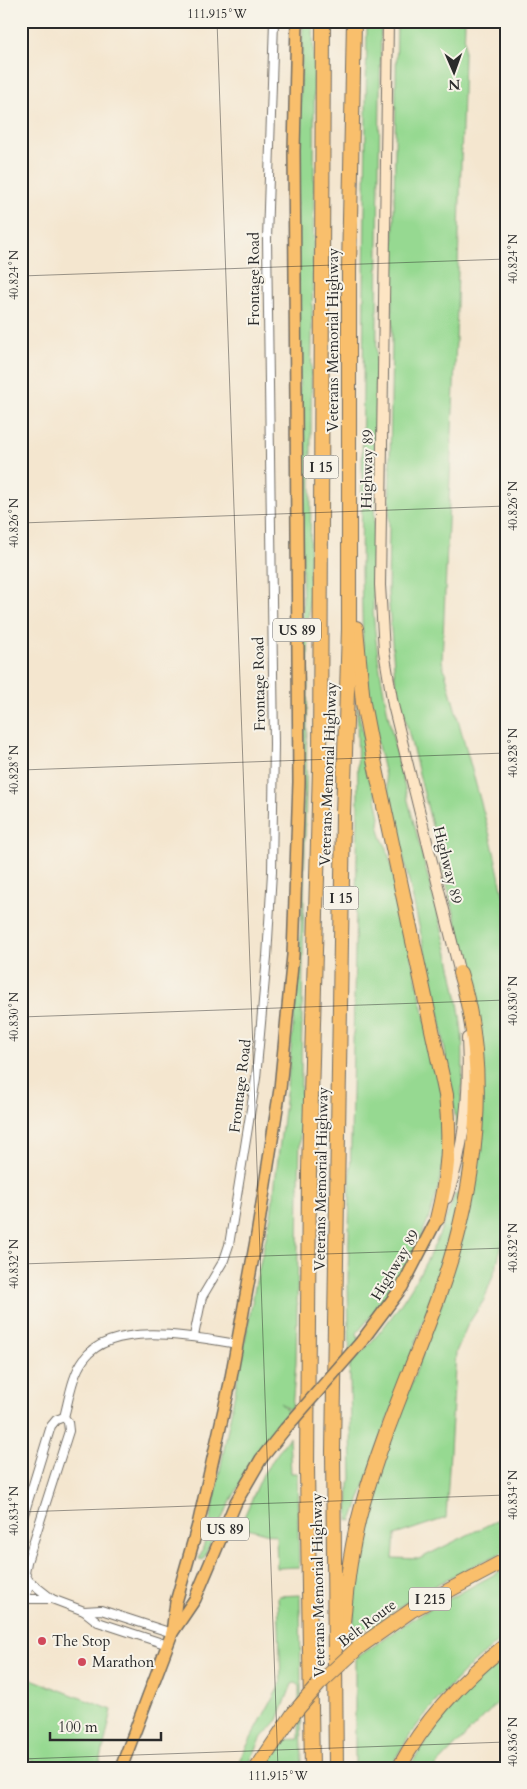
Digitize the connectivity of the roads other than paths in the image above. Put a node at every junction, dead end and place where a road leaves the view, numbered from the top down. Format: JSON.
{"nodes":[{"id":1,"x":274,"y":21,"type":"edge"},
{"id":2,"x":297,"y":21,"type":"edge"},
{"id":3,"x":323,"y":21,"type":"edge"},
{"id":4,"x":354,"y":21,"type":"edge"},
{"id":5,"x":388,"y":21,"type":"edge"},
{"id":6,"x":349,"y":561,"type":"junction"},
{"id":7,"x":460,"y":973,"type":"junction"},
{"id":8,"x":438,"y":1219,"type":"junction"},
{"id":9,"x":194,"y":1336,"type":"junction"},
{"id":10,"x":237,"y":1344,"type":"junction"},
{"id":11,"x":64,"y":1417,"type":"junction"},
{"id":12,"x":21,"y":1524,"type":"edge"},
{"id":13,"x":506,"y":1560,"type":"edge"},
{"id":14,"x":25,"y":1575,"type":"edge"},
{"id":15,"x":22,"y":1599,"type":"edge"},
{"id":16,"x":52,"y":1599,"type":"junction"},
{"id":17,"x":84,"y":1611,"type":"junction"},
{"id":18,"x":172,"y":1633,"type":"junction"},
{"id":19,"x":168,"y":1645,"type":"junction"},
{"id":20,"x":506,"y":1645,"type":"edge"},
{"id":21,"x":336,"y":1748,"type":"junction"},
{"id":22,"x":121,"y":1768,"type":"edge"},
{"id":23,"x":256,"y":1768,"type":"edge"},
{"id":24,"x":312,"y":1768,"type":"edge"},
{"id":25,"x":336,"y":1768,"type":"edge"},
{"id":26,"x":399,"y":1768,"type":"edge"}],
"edges":[{"from":1,"to":9,"type":"street","name":"Frontage Road"},
{"from":2,"to":10,"type":"main road","name":"Highway 89","number":"US 89"},
{"from":3,"to":24,"type":"highway","name":"Veterans Memorial Highway","number":"I 15"},
{"from":4,"to":6,"type":"highway","name":"Veterans Memorial Highway","number":"I 15"},
{"from":5,"to":7,"type":"main road","name":"Highway 89","number":"US 89"},
{"from":6,"to":8,"type":"highway"},
{"from":6,"to":21,"type":"highway","name":"Veterans Memorial Highway","number":"I 15"},
{"from":7,"to":8,"type":"main road","name":"Highway 89","number":"US 89"},
{"from":7,"to":21,"type":"highway"},
{"from":8,"to":18,"type":"main road","name":"Highway 89","number":"US 89","bridge":true},
{"from":9,"to":10,"type":"street"},
{"from":9,"to":11,"type":"street"},
{"from":10,"to":18,"type":"main road","name":"Highway 89","number":"US 89"},
{"from":11,"to":12,"type":"street"},
{"from":11,"to":14,"type":"street"},
{"from":13,"to":23,"type":"highway","name":"Belt Route","number":"I 215","bridge":true},
{"from":14,"to":15,"type":"street"},
{"from":14,"to":16,"type":"street"},
{"from":15,"to":16,"type":"street"},
{"from":16,"to":17,"type":"street"},
{"from":17,"to":18,"type":"street"},
{"from":17,"to":19,"type":"street"},
{"from":18,"to":19,"type":"main road","name":"Highway 89","number":"US 89"},
{"from":19,"to":22,"type":"main road","name":"Highway 89","number":"US 89"},
{"from":20,"to":26,"type":"highway"},
{"from":21,"to":25,"type":"highway","name":"Veterans Memorial Highway","number":"I 15"}]}
